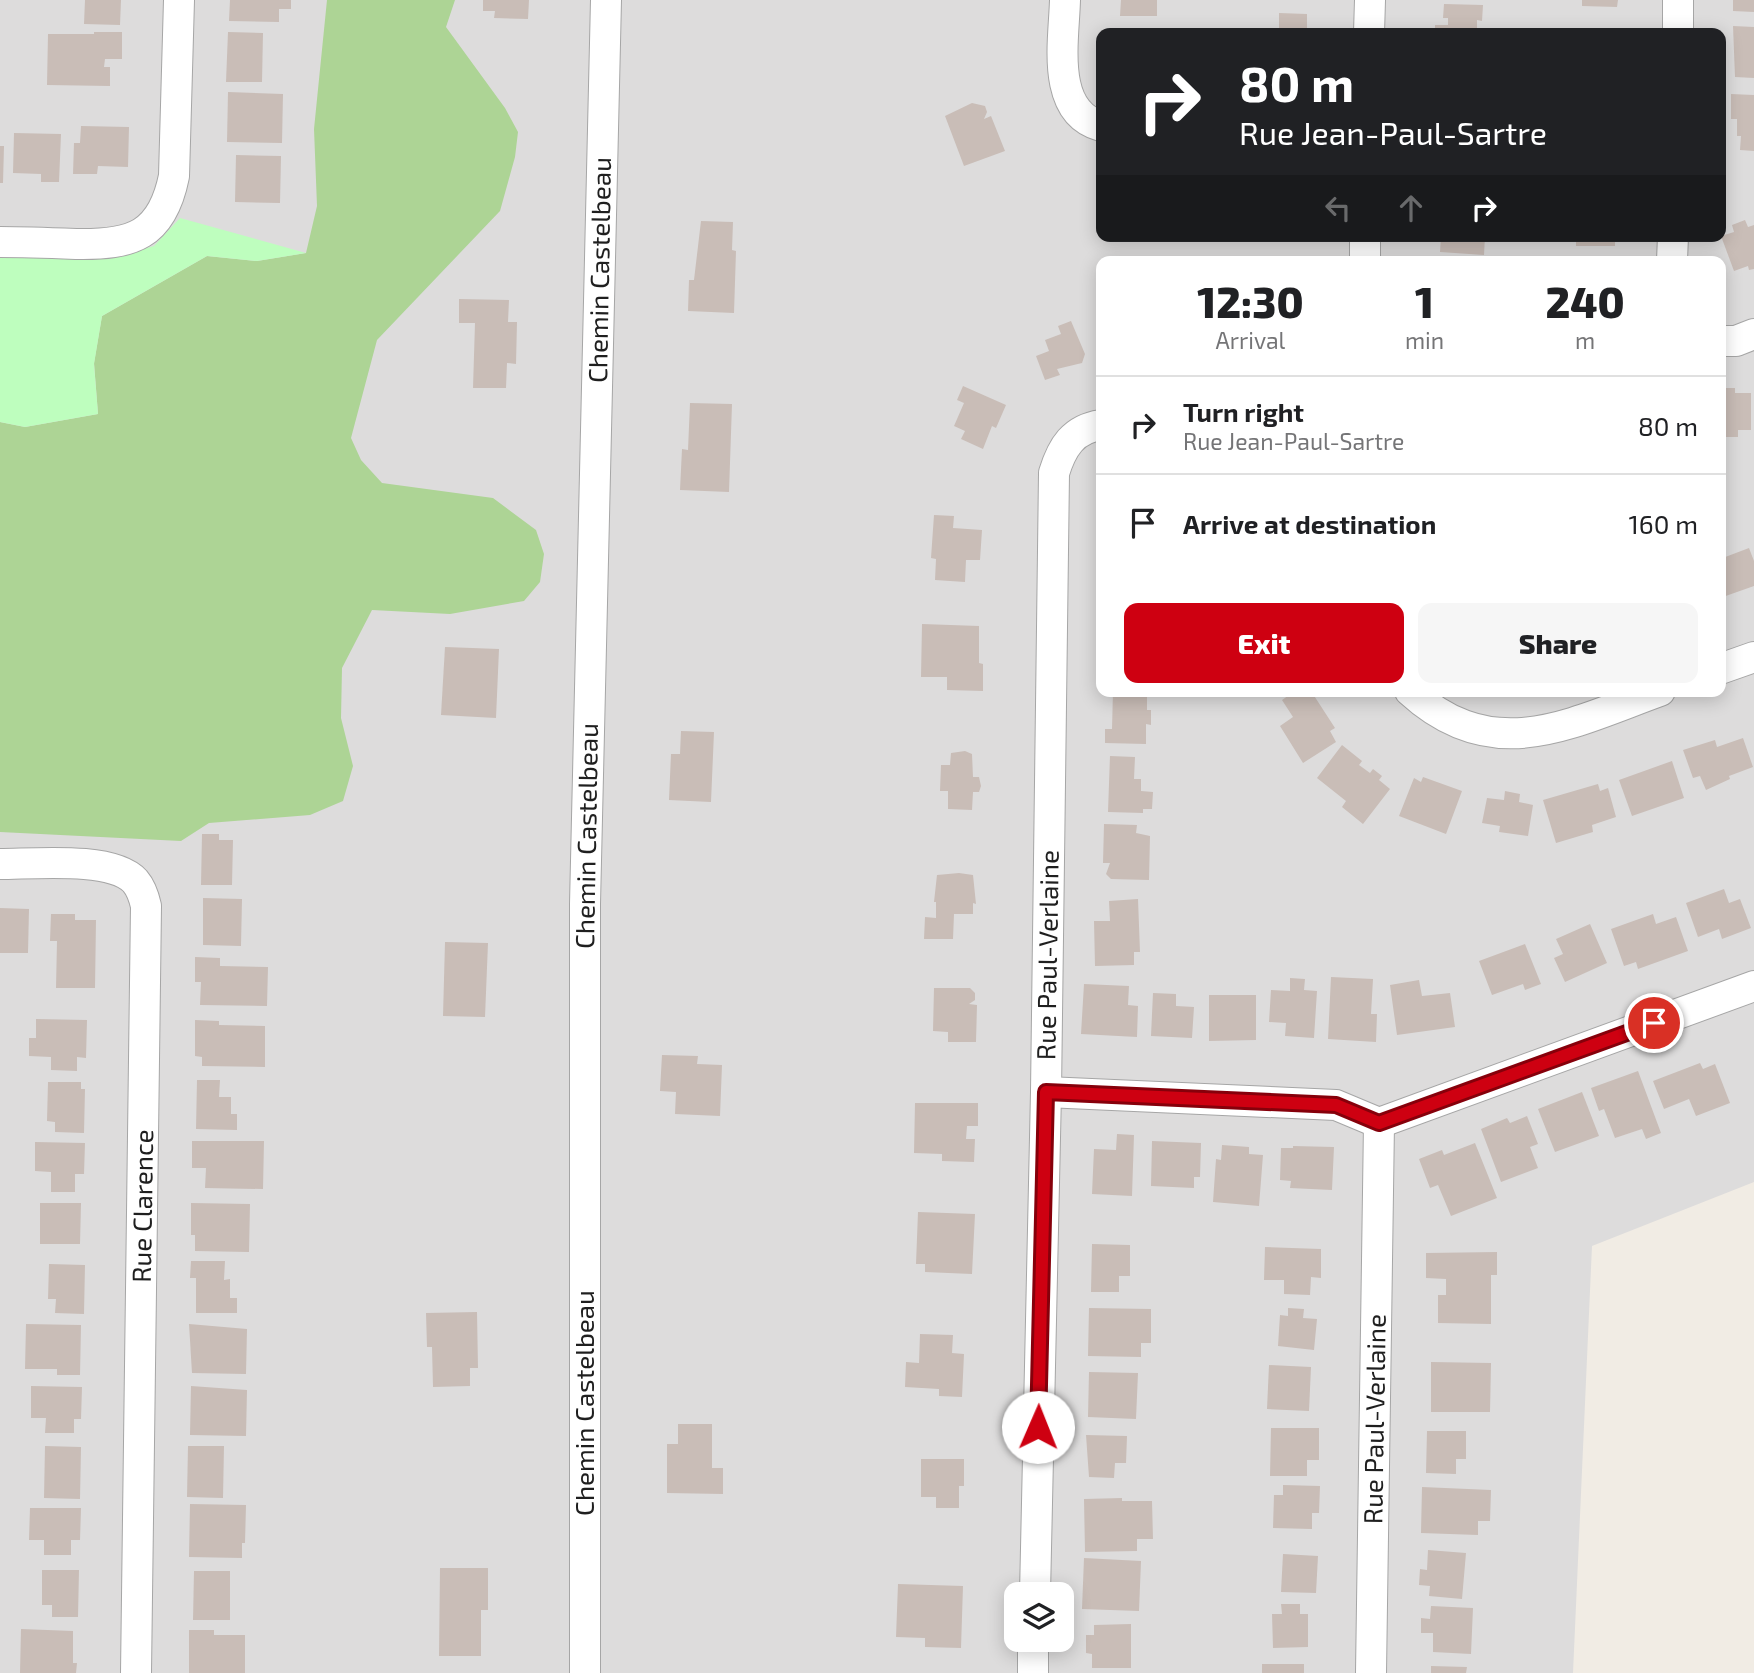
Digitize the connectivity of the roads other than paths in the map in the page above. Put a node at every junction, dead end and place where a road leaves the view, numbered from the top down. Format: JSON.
{"nodes":[{"id":1,"x":179,"y":0,"type":"edge"},
{"id":2,"x":606,"y":0,"type":"edge"},
{"id":3,"x":1065,"y":0,"type":"edge"},
{"id":4,"x":1370,"y":0,"type":"edge"},
{"id":5,"x":1678,"y":0,"type":"edge"},
{"id":6,"x":1369,"y":28,"type":"edge"},
{"id":7,"x":1678,"y":28,"type":"edge"},
{"id":8,"x":1096,"y":123,"type":"edge"},
{"id":9,"x":0,"y":242,"type":"edge"},
{"id":10,"x":1754,"y":334,"type":"edge"},
{"id":11,"x":1726,"y":341,"type":"edge"},
{"id":12,"x":1096,"y":426,"type":"edge"},
{"id":13,"x":1754,"y":657,"type":"edge"},
{"id":14,"x":1726,"y":667,"type":"edge"},
{"id":15,"x":1419,"y":697,"type":"edge"},
{"id":16,"x":1643,"y":697,"type":"edge"},
{"id":17,"x":0,"y":864,"type":"edge"},
{"id":18,"x":1754,"y":986,"type":"edge"},
{"id":19,"x":1046,"y":1092,"type":"junction"},
{"id":20,"x":1379,"y":1123,"type":"junction"},
{"id":21,"x":1034,"y":1582,"type":"edge"},
{"id":22,"x":1033,"y":1652,"type":"edge"},
{"id":23,"x":136,"y":1673,"type":"edge"},
{"id":24,"x":585,"y":1673,"type":"edge"},
{"id":25,"x":1033,"y":1673,"type":"edge"},
{"id":26,"x":1371,"y":1673,"type":"edge"}],
"edges":[{"from":1,"to":9,"type":"street"},
{"from":2,"to":24,"type":"street","name":"Chemin Castelbeau"},
{"from":3,"to":8,"type":"street"},
{"from":4,"to":6,"type":"street"},
{"from":5,"to":7,"type":"street"},
{"from":10,"to":11,"type":"street"},
{"from":12,"to":19,"type":"street","name":"Rue Paul-Verlaine"},
{"from":13,"to":14,"type":"street"},
{"from":15,"to":16,"type":"street"},
{"from":17,"to":23,"type":"street","name":"Rue Clarence"},
{"from":18,"to":20,"type":"street"},
{"from":19,"to":20,"type":"street"},
{"from":19,"to":21,"type":"street","name":"Rue Paul-Verlaine"},
{"from":20,"to":26,"type":"street","name":"Rue Paul-Verlaine"},
{"from":22,"to":25,"type":"street"}]}
